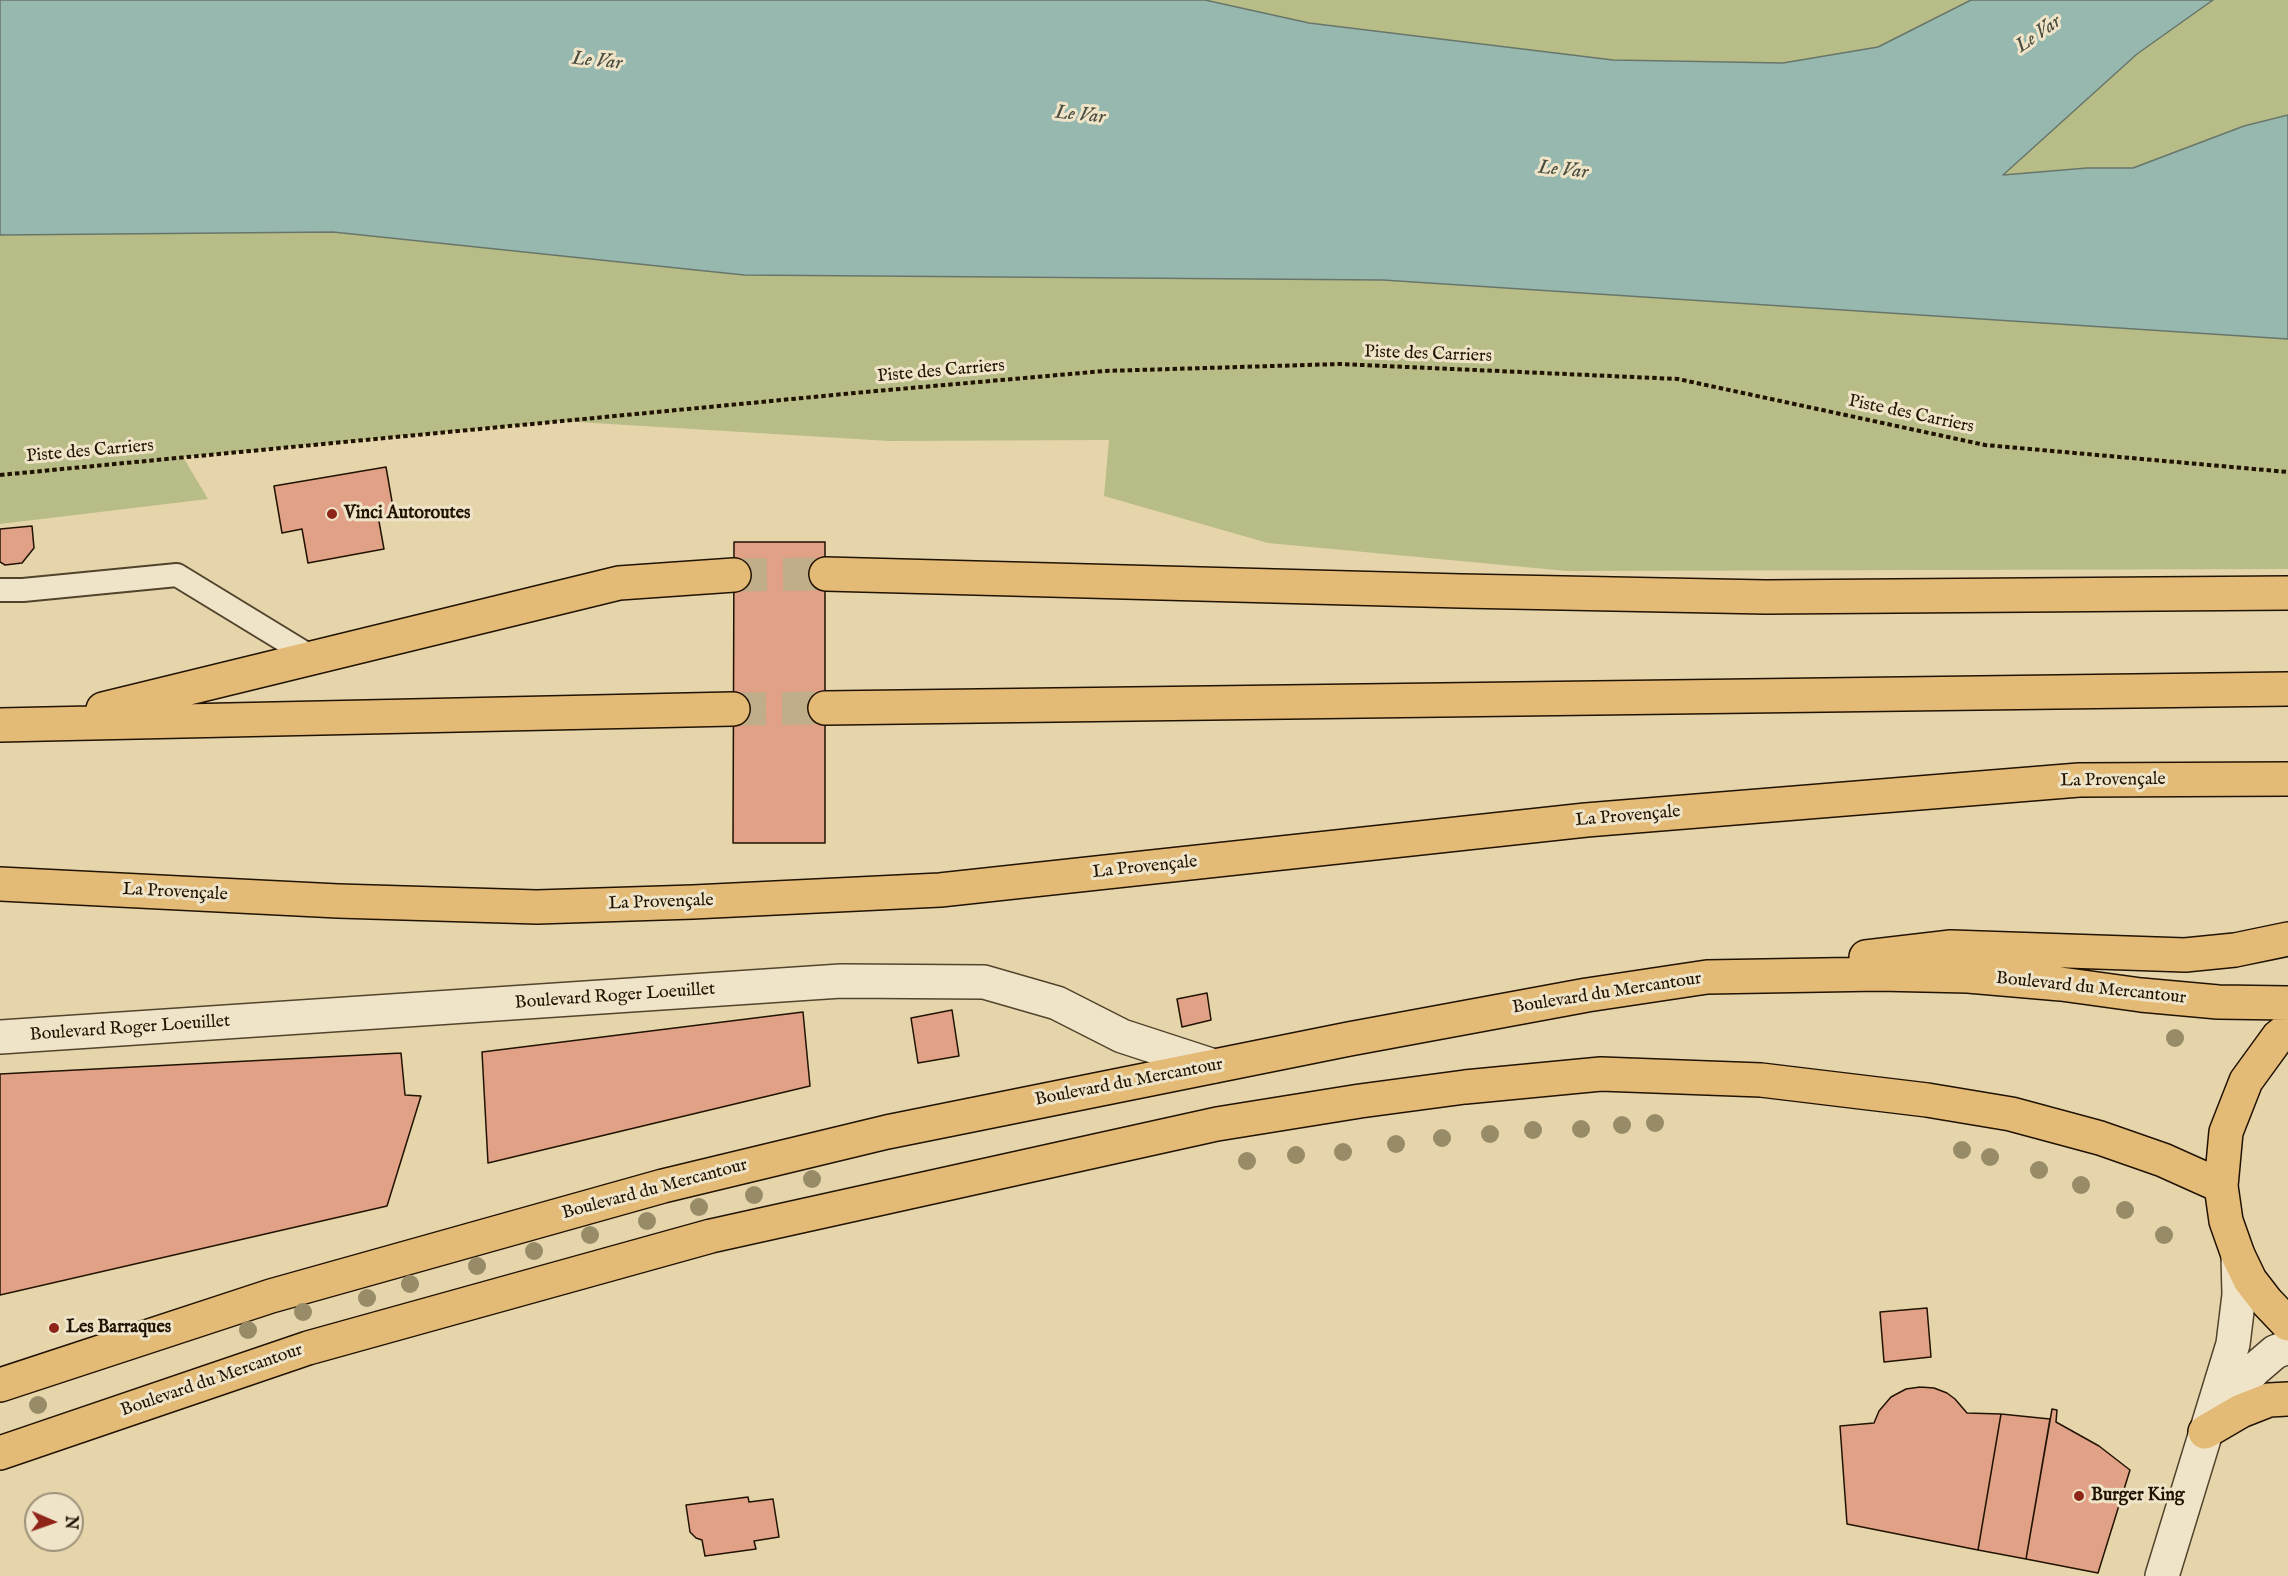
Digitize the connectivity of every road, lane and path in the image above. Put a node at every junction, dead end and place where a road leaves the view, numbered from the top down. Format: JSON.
{"nodes":[{"id":1,"x":2288,"y":472,"type":"edge"},
{"id":2,"x":0,"y":475,"type":"edge"},
{"id":3,"x":826,"y":574,"type":"tunnel mouth"},
{"id":4,"x":734,"y":575,"type":"tunnel mouth"},
{"id":5,"x":0,"y":590,"type":"edge"},
{"id":6,"x":2288,"y":593,"type":"edge"},
{"id":7,"x":313,"y":658,"type":"junction"},
{"id":8,"x":2288,"y":689,"type":"edge"},
{"id":9,"x":825,"y":708,"type":"tunnel mouth"},
{"id":10,"x":734,"y":709,"type":"tunnel mouth"},
{"id":11,"x":43,"y":724,"type":"junction"},
{"id":12,"x":0,"y":725,"type":"edge"},
{"id":13,"x":2288,"y":779,"type":"edge"},
{"id":14,"x":0,"y":884,"type":"edge"},
{"id":15,"x":2288,"y":939,"type":"edge"},
{"id":16,"x":1707,"y":977,"type":"junction"},
{"id":17,"x":2288,"y":1003,"type":"edge"},
{"id":18,"x":2288,"y":1029,"type":"edge"},
{"id":19,"x":0,"y":1037,"type":"edge"},
{"id":20,"x":1214,"y":1066,"type":"junction"},
{"id":21,"x":2222,"y":1186,"type":"junction"},
{"id":22,"x":2238,"y":1255,"type":"junction"},
{"id":23,"x":2288,"y":1324,"type":"edge"},
{"id":24,"x":2288,"y":1347,"type":"edge"},
{"id":25,"x":0,"y":1385,"type":"edge"},
{"id":26,"x":2288,"y":1398,"type":"edge"},
{"id":27,"x":2205,"y":1432,"type":"junction"},
{"id":28,"x":0,"y":1453,"type":"edge"},
{"id":29,"x":2162,"y":1576,"type":"edge"}],
"edges":[{"from":1,"to":2,"type":"path","name":"Piste des Carriers"},
{"from":3,"to":6,"type":"main road"},
{"from":4,"to":7,"type":"main road"},
{"from":5,"to":7,"type":"lane"},
{"from":7,"to":11,"type":"main road"},
{"from":8,"to":9,"type":"main road"},
{"from":10,"to":11,"type":"main road"},
{"from":11,"to":12,"type":"main road"},
{"from":13,"to":14,"type":"main road","name":"La Provençale"},
{"from":15,"to":16,"type":"main road"},
{"from":16,"to":17,"type":"main road","name":"Boulevard du Mercantour"},
{"from":16,"to":20,"type":"main road","name":"Boulevard du Mercantour"},
{"from":18,"to":21,"type":"main road"},
{"from":19,"to":20,"type":"street","name":"Boulevard Roger Loeuillet"},
{"from":20,"to":25,"type":"main road","name":"Boulevard du Mercantour"},
{"from":21,"to":22,"type":"main road"},
{"from":21,"to":28,"type":"main road","name":"Boulevard du Mercantour"},
{"from":22,"to":23,"type":"main road"},
{"from":22,"to":27,"type":"street"},
{"from":24,"to":27,"type":"street"},
{"from":26,"to":27,"type":"main road"},
{"from":27,"to":29,"type":"street"}]}
